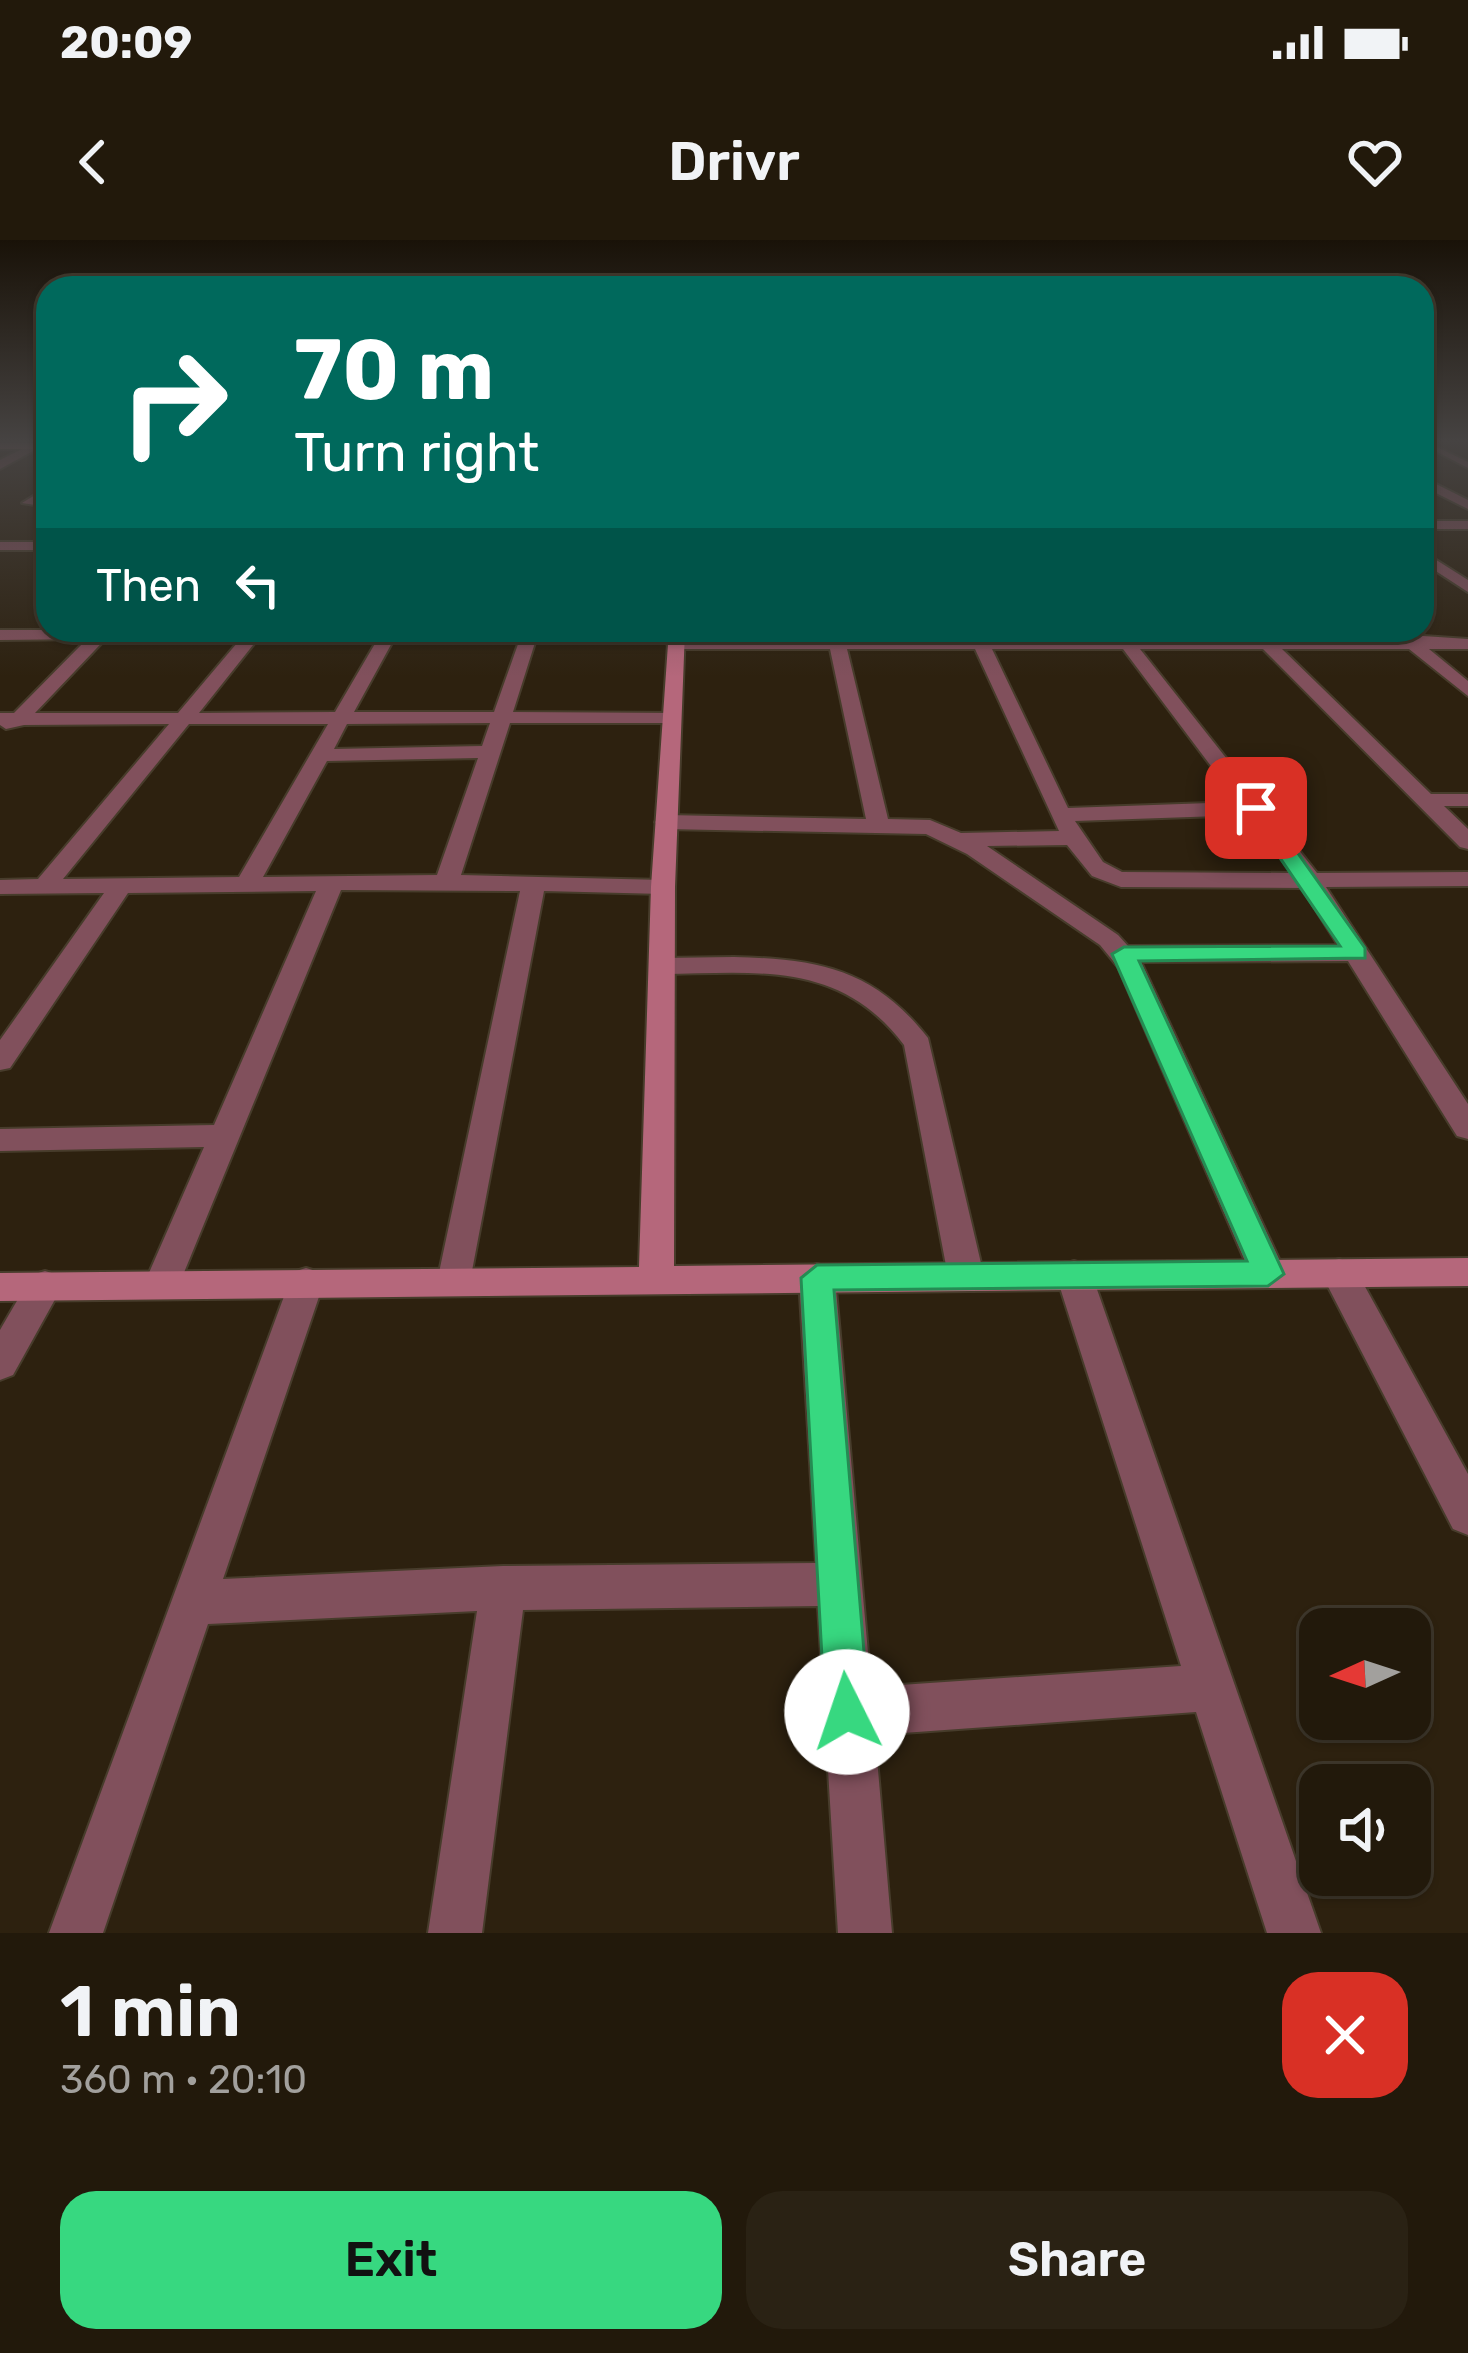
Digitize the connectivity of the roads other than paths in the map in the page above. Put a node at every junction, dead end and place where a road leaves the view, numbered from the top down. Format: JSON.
{"nodes":[{"id":1,"x":1434,"y":525,"type":"edge"},
{"id":2,"x":1468,"y":525,"type":"edge"},
{"id":3,"x":0,"y":546,"type":"edge"},
{"id":4,"x":36,"y":546,"type":"edge"},
{"id":5,"x":1434,"y":557,"type":"edge"},
{"id":6,"x":1468,"y":557,"type":"edge"},
{"id":7,"x":1434,"y":563,"type":"edge"},
{"id":8,"x":1468,"y":587,"type":"edge"},
{"id":9,"x":36,"y":634,"type":"edge"},
{"id":10,"x":0,"y":635,"type":"edge"},
{"id":11,"x":93,"y":642,"type":"edge"},
{"id":12,"x":246,"y":642,"type":"edge"},
{"id":13,"x":384,"y":642,"type":"edge"},
{"id":14,"x":527,"y":642,"type":"edge"},
{"id":15,"x":677,"y":642,"type":"edge"},
{"id":16,"x":791,"y":642,"type":"edge"},
{"id":17,"x":911,"y":642,"type":"edge"},
{"id":18,"x":932,"y":642,"type":"edge"},
{"id":19,"x":980,"y":642,"type":"edge"},
{"id":20,"x":1125,"y":642,"type":"edge"},
{"id":21,"x":1265,"y":642,"type":"edge"},
{"id":22,"x":1370,"y":642,"type":"edge"},
{"id":23,"x":1412,"y":642,"type":"edge"},
{"id":24,"x":837,"y":644,"type":"junction"},
{"id":25,"x":914,"y":644,"type":"junction"},
{"id":26,"x":1414,"y":644,"type":"junction"},
{"id":27,"x":1468,"y":644,"type":"edge"},
{"id":28,"x":1468,"y":690,"type":"edge"},
{"id":29,"x":502,"y":717,"type":"junction"},
{"id":30,"x":671,"y":717,"type":"junction"},
{"id":31,"x":182,"y":718,"type":"junction"},
{"id":32,"x":340,"y":718,"type":"junction"},
{"id":33,"x":10,"y":719,"type":"edge"},
{"id":34,"x":0,"y":737,"type":"edge"},
{"id":35,"x":490,"y":752,"type":"junction"},
{"id":36,"x":319,"y":755,"type":"junction"},
{"id":37,"x":1427,"y":800,"type":"junction"},
{"id":38,"x":1468,"y":800,"type":"edge"},
{"id":39,"x":1256,"y":808,"type":"junction"},
{"id":40,"x":1063,"y":815,"type":"junction"},
{"id":41,"x":666,"y":822,"type":"junction"},
{"id":42,"x":878,"y":823,"type":"junction"},
{"id":43,"x":1075,"y":838,"type":"junction"},
{"id":44,"x":962,"y":840,"type":"junction"},
{"id":45,"x":1468,"y":842,"type":"edge"},
{"id":46,"x":1308,"y":878,"type":"junction"},
{"id":47,"x":1468,"y":879,"type":"edge"},
{"id":48,"x":447,"y":882,"type":"junction"},
{"id":49,"x":533,"y":884,"type":"junction"},
{"id":50,"x":246,"y":885,"type":"junction"},
{"id":51,"x":331,"y":885,"type":"junction"},
{"id":52,"x":45,"y":886,"type":"junction"},
{"id":53,"x":121,"y":886,"type":"junction"},
{"id":54,"x":0,"y":887,"type":"edge"},
{"id":55,"x":663,"y":887,"type":"junction"},
{"id":56,"x":1357,"y":953,"type":"junction"},
{"id":57,"x":1124,"y":954,"type":"junction"},
{"id":58,"x":662,"y":966,"type":"junction"},
{"id":59,"x":0,"y":1061,"type":"edge"},
{"id":60,"x":1468,"y":1128,"type":"edge"},
{"id":61,"x":226,"y":1136,"type":"junction"},
{"id":62,"x":0,"y":1140,"type":"edge"},
{"id":63,"x":1468,"y":1272,"type":"edge"},
{"id":64,"x":1339,"y":1273,"type":"junction"},
{"id":65,"x":1268,"y":1274,"type":"junction"},
{"id":66,"x":1074,"y":1275,"type":"junction"},
{"id":67,"x":967,"y":1276,"type":"junction"},
{"id":68,"x":817,"y":1278,"type":"junction"},
{"id":69,"x":656,"y":1280,"type":"junction"},
{"id":70,"x":163,"y":1282,"type":"junction"},
{"id":71,"x":306,"y":1282,"type":"junction"},
{"id":72,"x":455,"y":1282,"type":"junction"},
{"id":73,"x":45,"y":1286,"type":"junction"},
{"id":74,"x":0,"y":1287,"type":"edge"},
{"id":75,"x":0,"y":1364,"type":"edge"},
{"id":76,"x":1468,"y":1515,"type":"edge"},
{"id":77,"x":837,"y":1584,"type":"junction"},
{"id":78,"x":503,"y":1588,"type":"junction"},
{"id":79,"x":191,"y":1603,"type":"junction"},
{"id":80,"x":1215,"y":1687,"type":"junction"},
{"id":81,"x":847,"y":1712,"type":"junction"},
{"id":82,"x":76,"y":1933,"type":"edge"},
{"id":83,"x":455,"y":1933,"type":"edge"},
{"id":84,"x":865,"y":1933,"type":"edge"},
{"id":85,"x":1294,"y":1933,"type":"edge"}],
"edges":[{"from":1,"to":2,"type":"street"},
{"from":3,"to":4,"type":"street"},
{"from":5,"to":6,"type":"street"},
{"from":7,"to":8,"type":"street"},
{"from":9,"to":10,"type":"street"},
{"from":11,"to":33,"type":"street"},
{"from":12,"to":31,"type":"street"},
{"from":13,"to":32,"type":"street"},
{"from":14,"to":29,"type":"street"},
{"from":15,"to":30,"type":"street"},
{"from":16,"to":24,"type":"street"},
{"from":17,"to":25,"type":"street"},
{"from":18,"to":25,"type":"street"},
{"from":19,"to":40,"type":"street"},
{"from":20,"to":39,"type":"street"},
{"from":21,"to":37,"type":"street"},
{"from":22,"to":26,"type":"street"},
{"from":23,"to":26,"type":"street"},
{"from":24,"to":25,"type":"street"},
{"from":24,"to":42,"type":"street"},
{"from":26,"to":27,"type":"street"},
{"from":26,"to":28,"type":"street"},
{"from":29,"to":30,"type":"street"},
{"from":29,"to":32,"type":"street"},
{"from":29,"to":35,"type":"street"},
{"from":30,"to":41,"type":"street"},
{"from":31,"to":32,"type":"street"},
{"from":31,"to":33,"type":"street"},
{"from":31,"to":52,"type":"street"},
{"from":32,"to":36,"type":"street"},
{"from":33,"to":34,"type":"street"},
{"from":35,"to":36,"type":"street"},
{"from":35,"to":48,"type":"street"},
{"from":36,"to":50,"type":"street"},
{"from":37,"to":38,"type":"street"},
{"from":37,"to":45,"type":"street"},
{"from":39,"to":40,"type":"street"},
{"from":39,"to":46,"type":"street"},
{"from":40,"to":43,"type":"street"},
{"from":41,"to":42,"type":"street"},
{"from":41,"to":55,"type":"street"},
{"from":42,"to":44,"type":"street"},
{"from":43,"to":44,"type":"street"},
{"from":43,"to":46,"type":"street"},
{"from":44,"to":57,"type":"street"},
{"from":46,"to":47,"type":"street"},
{"from":46,"to":56,"type":"street"},
{"from":48,"to":49,"type":"street"},
{"from":48,"to":51,"type":"street"},
{"from":49,"to":55,"type":"street"},
{"from":49,"to":72,"type":"street"},
{"from":50,"to":51,"type":"street"},
{"from":50,"to":53,"type":"street"},
{"from":51,"to":61,"type":"street"},
{"from":52,"to":53,"type":"street"},
{"from":52,"to":54,"type":"street"},
{"from":53,"to":59,"type":"street"},
{"from":55,"to":58,"type":"street"},
{"from":56,"to":57,"type":"street"},
{"from":56,"to":60,"type":"street"},
{"from":57,"to":65,"type":"street"},
{"from":58,"to":67,"type":"street"},
{"from":58,"to":69,"type":"street"},
{"from":61,"to":62,"type":"street"},
{"from":61,"to":70,"type":"street"},
{"from":63,"to":64,"type":"street"},
{"from":64,"to":65,"type":"street"},
{"from":64,"to":76,"type":"street"},
{"from":65,"to":66,"type":"street"},
{"from":66,"to":67,"type":"street"},
{"from":66,"to":80,"type":"street"},
{"from":67,"to":68,"type":"street"},
{"from":68,"to":69,"type":"street"},
{"from":68,"to":77,"type":"street"},
{"from":69,"to":72,"type":"street"},
{"from":70,"to":71,"type":"street"},
{"from":70,"to":73,"type":"street"},
{"from":71,"to":72,"type":"street"},
{"from":71,"to":79,"type":"street"},
{"from":73,"to":74,"type":"street"},
{"from":73,"to":75,"type":"street"},
{"from":77,"to":78,"type":"street"},
{"from":77,"to":81,"type":"street"},
{"from":78,"to":79,"type":"street"},
{"from":78,"to":83,"type":"street"},
{"from":79,"to":82,"type":"street"},
{"from":80,"to":81,"type":"street"},
{"from":80,"to":85,"type":"street"},
{"from":81,"to":84,"type":"street"}]}
